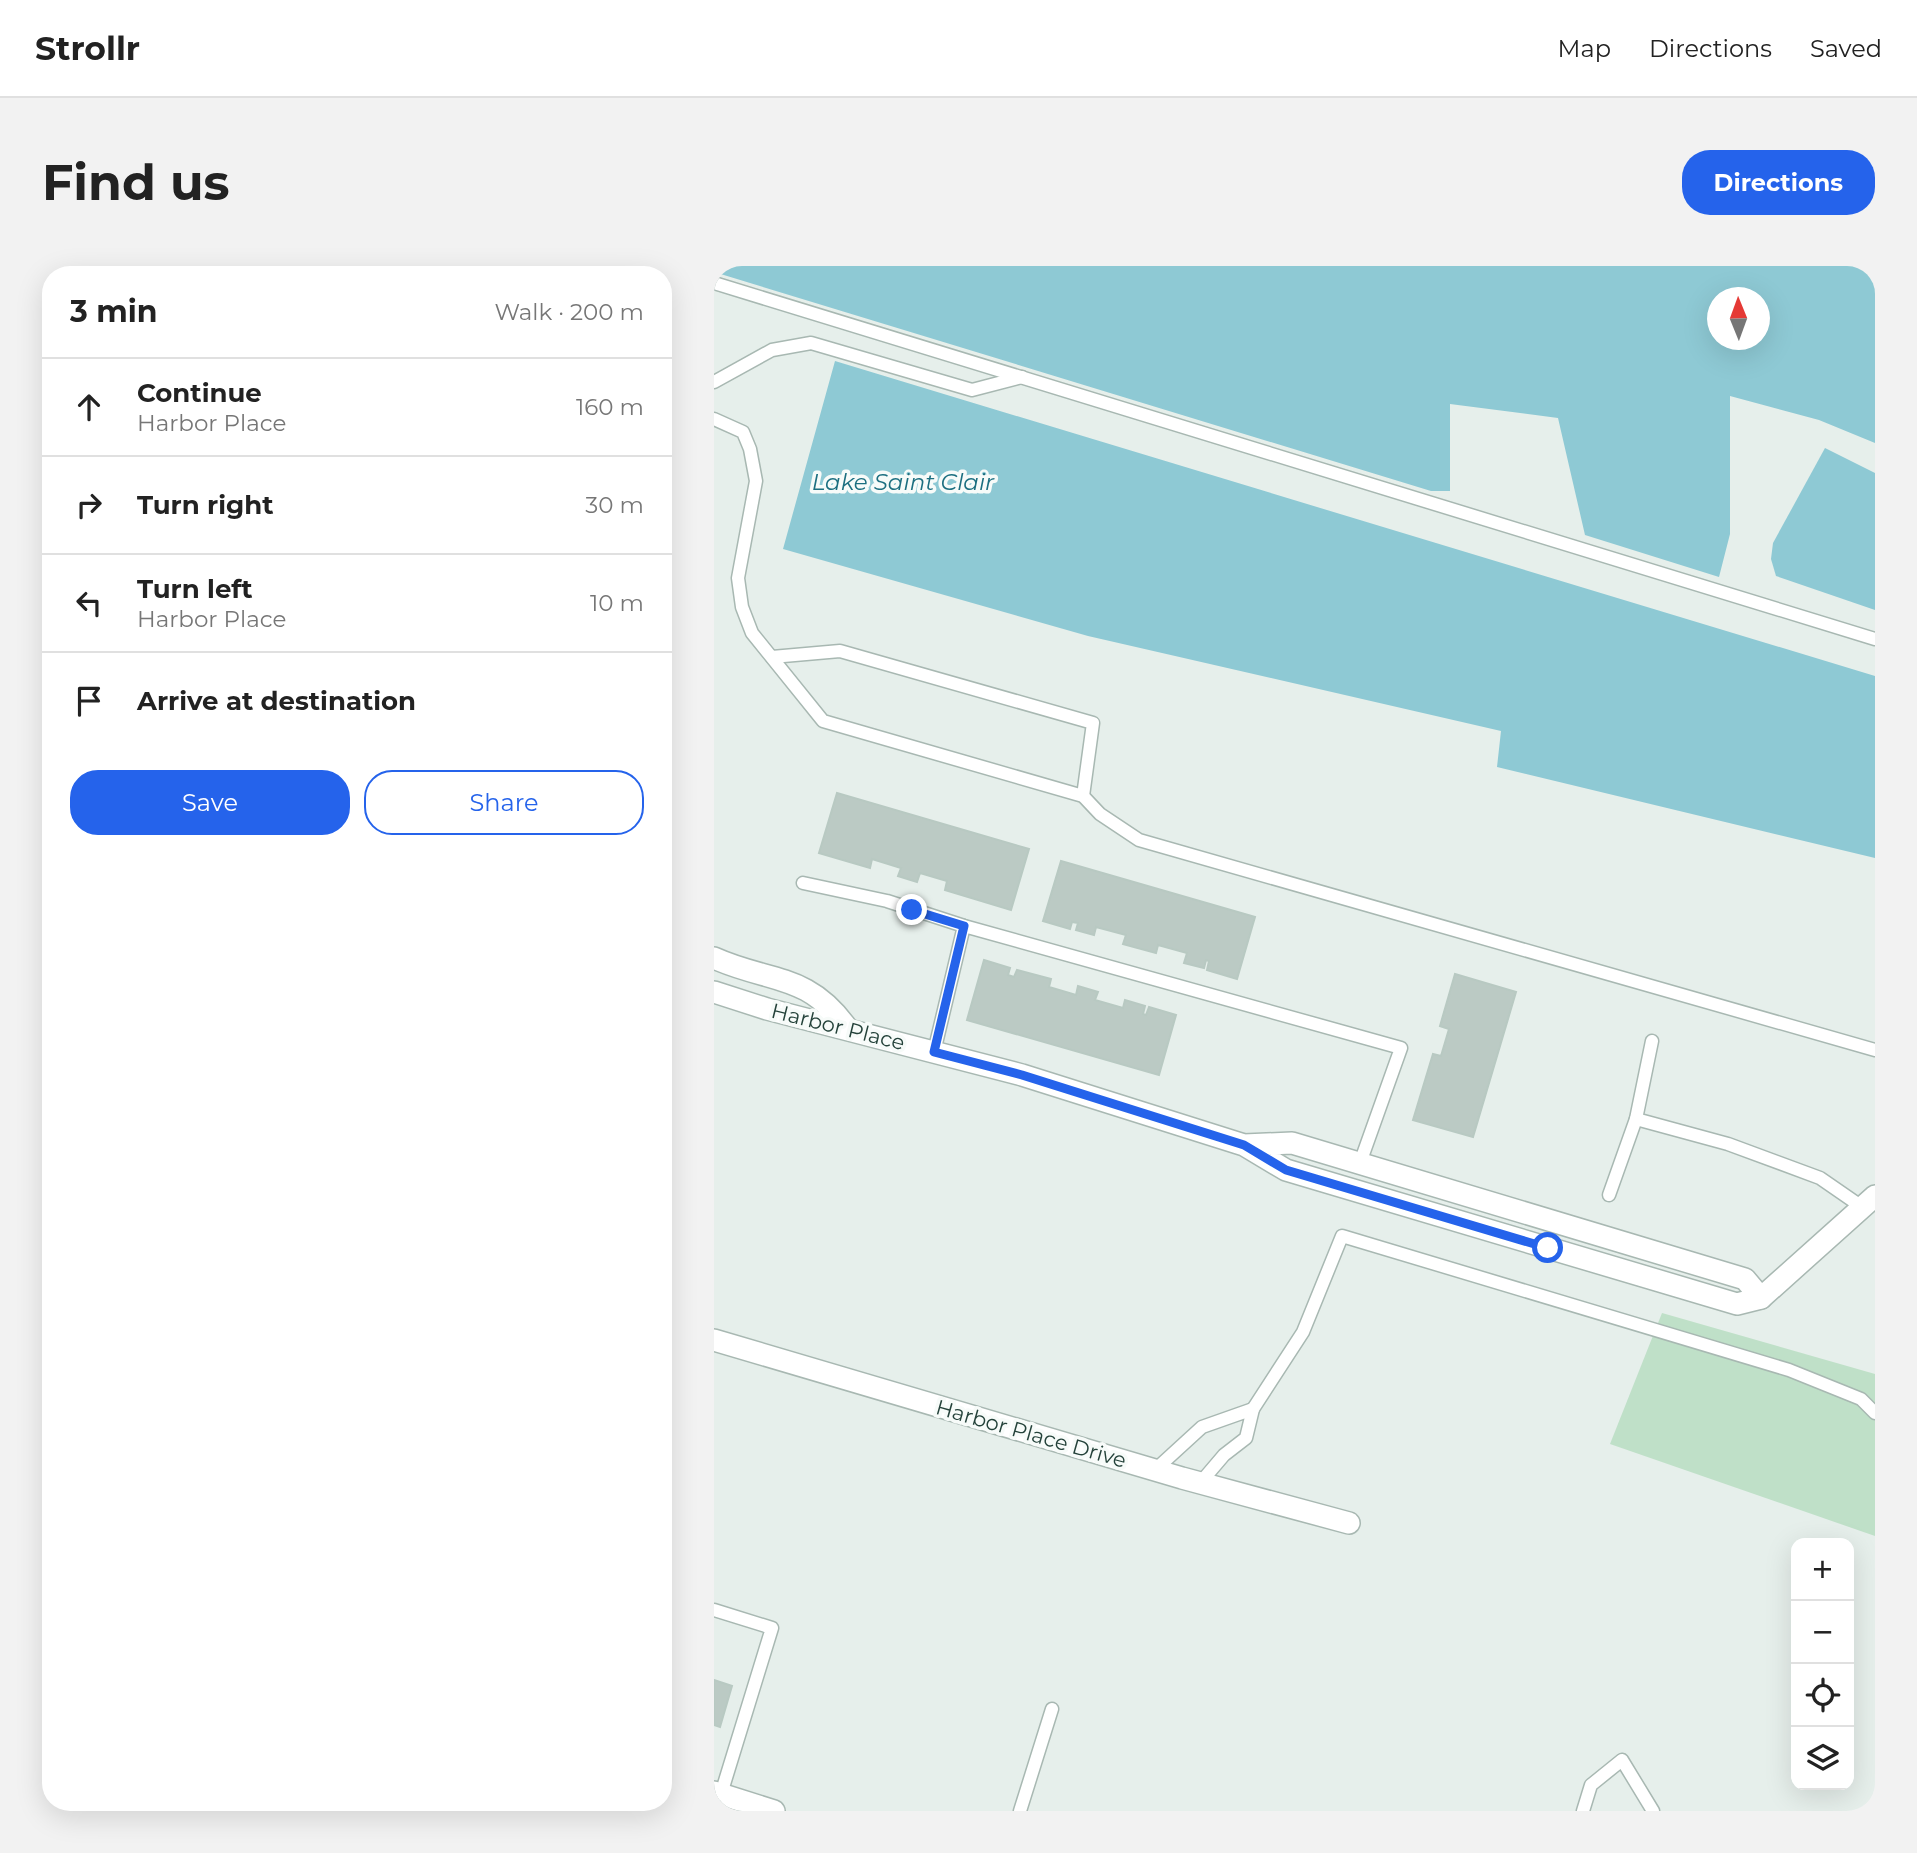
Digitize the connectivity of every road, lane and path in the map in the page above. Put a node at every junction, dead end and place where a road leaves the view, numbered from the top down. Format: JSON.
{"nodes":[{"id":1,"x":714,"y":283,"type":"edge"},
{"id":2,"x":1022,"y":377,"type":"junction"},
{"id":3,"x":714,"y":382,"type":"edge"},
{"id":4,"x":714,"y":419,"type":"edge"},
{"id":5,"x":1875,"y":639,"type":"edge"},
{"id":6,"x":772,"y":657,"type":"junction"},
{"id":7,"x":1083,"y":796,"type":"junction"},
{"id":8,"x":803,"y":883,"type":"dead end"},
{"id":9,"x":964,"y":926,"type":"junction"},
{"id":10,"x":714,"y":958,"type":"edge"},
{"id":11,"x":775,"y":978,"type":"junction"},
{"id":12,"x":714,"y":992,"type":"edge"},
{"id":13,"x":714,"y":1005,"type":"edge"},
{"id":14,"x":767,"y":1009,"type":"junction"},
{"id":15,"x":847,"y":1028,"type":"junction"},
{"id":16,"x":1652,"y":1041,"type":"dead end"},
{"id":17,"x":1875,"y":1050,"type":"edge"},
{"id":18,"x":934,"y":1052,"type":"junction"},
{"id":19,"x":1636,"y":1119,"type":"junction"},
{"id":20,"x":1244,"y":1145,"type":"junction"},
{"id":21,"x":1360,"y":1163,"type":"junction"},
{"id":22,"x":1428,"y":1184,"type":"junction"},
{"id":23,"x":1609,"y":1195,"type":"dead end"},
{"id":24,"x":1869,"y":1201,"type":"edge"},
{"id":25,"x":1419,"y":1209,"type":"junction"},
{"id":26,"x":1659,"y":1253,"type":"junction"},
{"id":27,"x":1651,"y":1279,"type":"junction"},
{"id":28,"x":1761,"y":1298,"type":"junction"},
{"id":29,"x":714,"y":1340,"type":"edge"},
{"id":30,"x":1253,"y":1409,"type":"junction"},
{"id":31,"x":1875,"y":1413,"type":"edge"},
{"id":32,"x":1155,"y":1470,"type":"junction"},
{"id":33,"x":1201,"y":1482,"type":"junction"},
{"id":34,"x":1349,"y":1523,"type":"dead end"},
{"id":35,"x":714,"y":1610,"type":"edge"},
{"id":36,"x":1052,"y":1709,"type":"dead end"},
{"id":37,"x":717,"y":1793,"type":"edge"},
{"id":38,"x":774,"y":1811,"type":"edge"},
{"id":39,"x":1020,"y":1811,"type":"edge"},
{"id":40,"x":1583,"y":1811,"type":"edge"},
{"id":41,"x":1653,"y":1811,"type":"edge"}],
"edges":[{"from":1,"to":2,"type":"lane"},
{"from":2,"to":3,"type":"lane"},
{"from":2,"to":5,"type":"lane"},
{"from":4,"to":6,"type":"lane"},
{"from":6,"to":7,"type":"lane"},
{"from":6,"to":7,"type":"lane"},
{"from":7,"to":17,"type":"lane"},
{"from":8,"to":9,"type":"lane"},
{"from":9,"to":18,"type":"lane"},
{"from":9,"to":21,"type":"lane"},
{"from":10,"to":11,"type":"street"},
{"from":11,"to":14,"type":"street"},
{"from":11,"to":15,"type":"street"},
{"from":12,"to":14,"type":"street","name":"Harbor Place"},
{"from":13,"to":15,"type":"street"},
{"from":14,"to":15,"type":"street","name":"Harbor Place"},
{"from":15,"to":18,"type":"street","name":"Harbor Place"},
{"from":16,"to":19,"type":"lane"},
{"from":18,"to":20,"type":"street","name":"Harbor Place"},
{"from":19,"to":23,"type":"lane"},
{"from":19,"to":24,"type":"lane"},
{"from":20,"to":21,"type":"street","name":"Harbor Place"},
{"from":20,"to":25,"type":"street","name":"Harbor Place"},
{"from":21,"to":22,"type":"street","name":"Harbor Place"},
{"from":22,"to":25,"type":"street"},
{"from":22,"to":26,"type":"street","name":"Harbor Place"},
{"from":24,"to":28,"type":"street"},
{"from":25,"to":27,"type":"street","name":"Harbor Place"},
{"from":26,"to":27,"type":"street"},
{"from":26,"to":28,"type":"street","name":"Harbor Place"},
{"from":27,"to":28,"type":"street","name":"Harbor Place"},
{"from":29,"to":32,"type":"street","name":"Harbor Place Drive"},
{"from":30,"to":31,"type":"lane"},
{"from":30,"to":32,"type":"lane"},
{"from":30,"to":33,"type":"lane"},
{"from":32,"to":33,"type":"street","name":"Harbor Place Drive"},
{"from":33,"to":34,"type":"street","name":"Harbor Place Drive"},
{"from":35,"to":37,"type":"lane"},
{"from":36,"to":39,"type":"lane"},
{"from":37,"to":38,"type":"street"},
{"from":40,"to":41,"type":"lane"}]}
